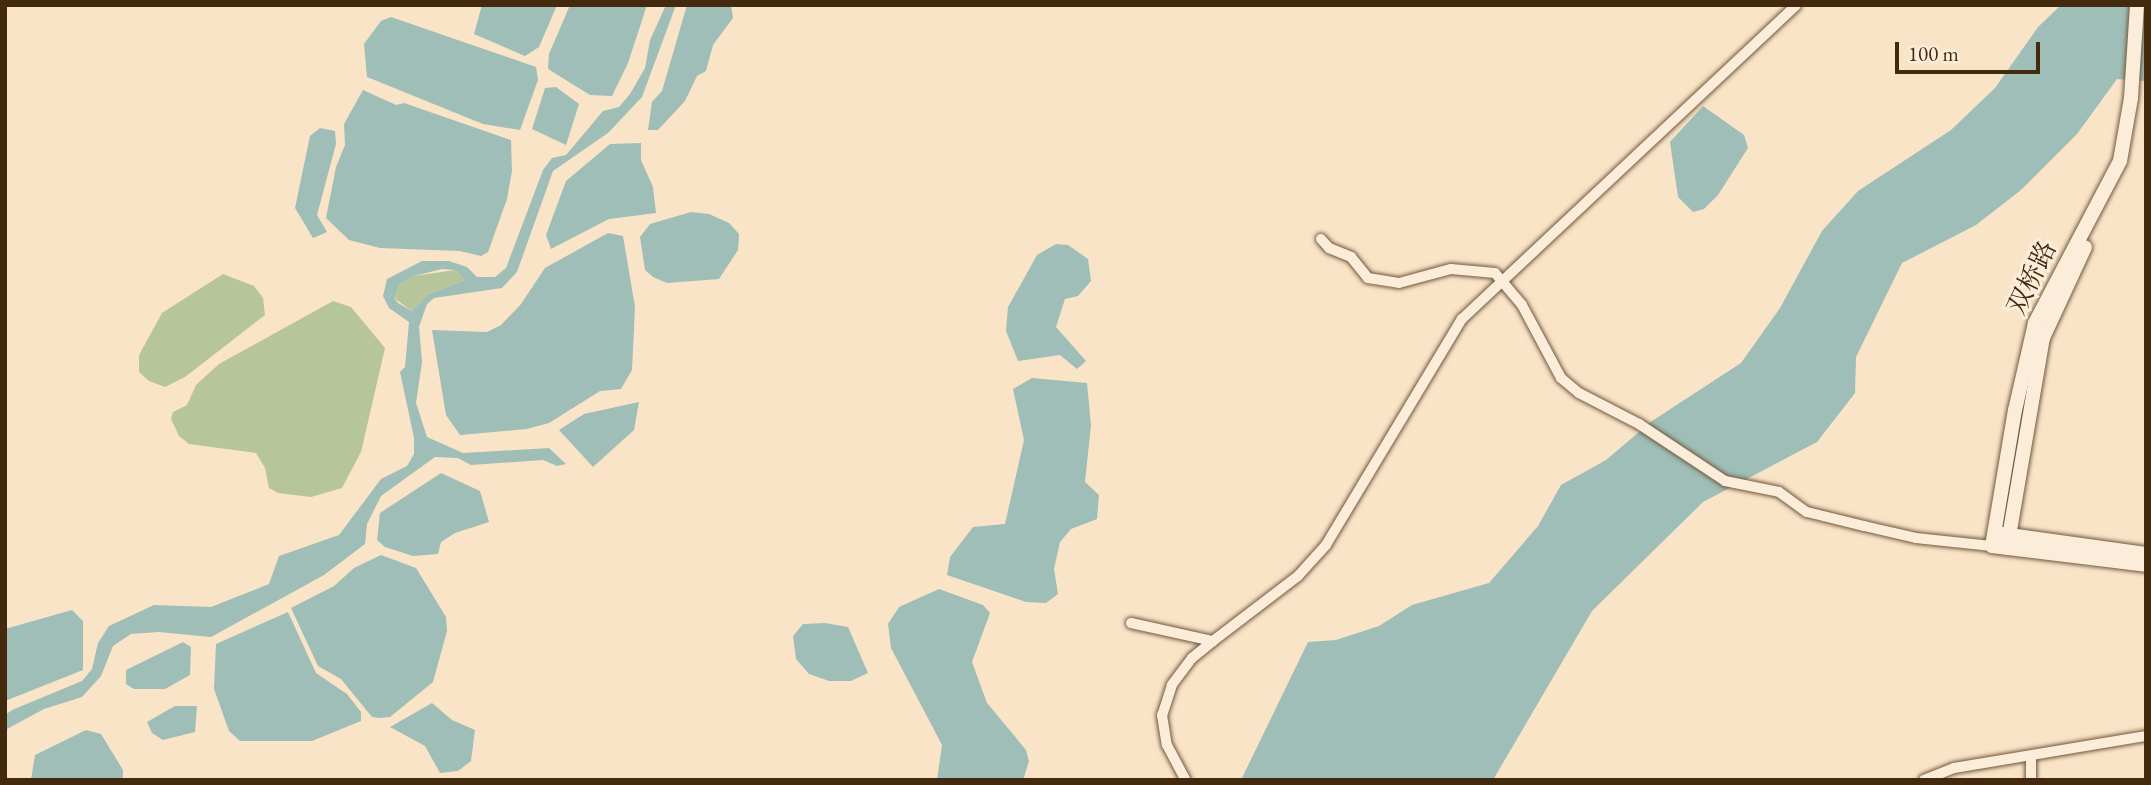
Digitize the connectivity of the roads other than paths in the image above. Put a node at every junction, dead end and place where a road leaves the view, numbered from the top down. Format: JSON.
{"nodes":[{"id":1,"x":1796,"y":5,"type":"edge"},
{"id":2,"x":2137,"y":5,"type":"edge"},
{"id":3,"x":2145,"y":5,"type":"edge"},
{"id":4,"x":2138,"y":54,"type":"junction"},
{"id":5,"x":1321,"y":239,"type":"dead end"},
{"id":6,"x":1504,"y":279,"type":"junction"},
{"id":7,"x":2001,"y":540,"type":"junction"},
{"id":8,"x":2146,"y":554,"type":"edge"},
{"id":9,"x":2146,"y":565,"type":"edge"},
{"id":10,"x":1131,"y":623,"type":"dead end"},
{"id":11,"x":1213,"y":641,"type":"junction"},
{"id":12,"x":2146,"y":736,"type":"edge"},
{"id":13,"x":2031,"y":758,"type":"junction"},
{"id":14,"x":1186,"y":780,"type":"edge"},
{"id":15,"x":1924,"y":780,"type":"edge"},
{"id":16,"x":2031,"y":780,"type":"edge"}],
"edges":[{"from":1,"to":6,"type":"street"},
{"from":2,"to":4,"type":"street"},
{"from":3,"to":4,"type":"street"},
{"from":4,"to":7,"type":"street"},
{"from":5,"to":6,"type":"street"},
{"from":6,"to":7,"type":"street"},
{"from":6,"to":11,"type":"street"},
{"from":7,"to":8,"type":"street"},
{"from":7,"to":9,"type":"street"},
{"from":10,"to":11,"type":"street"},
{"from":11,"to":14,"type":"street"},
{"from":12,"to":13,"type":"street"},
{"from":13,"to":15,"type":"street"},
{"from":13,"to":16,"type":"street"}]}
